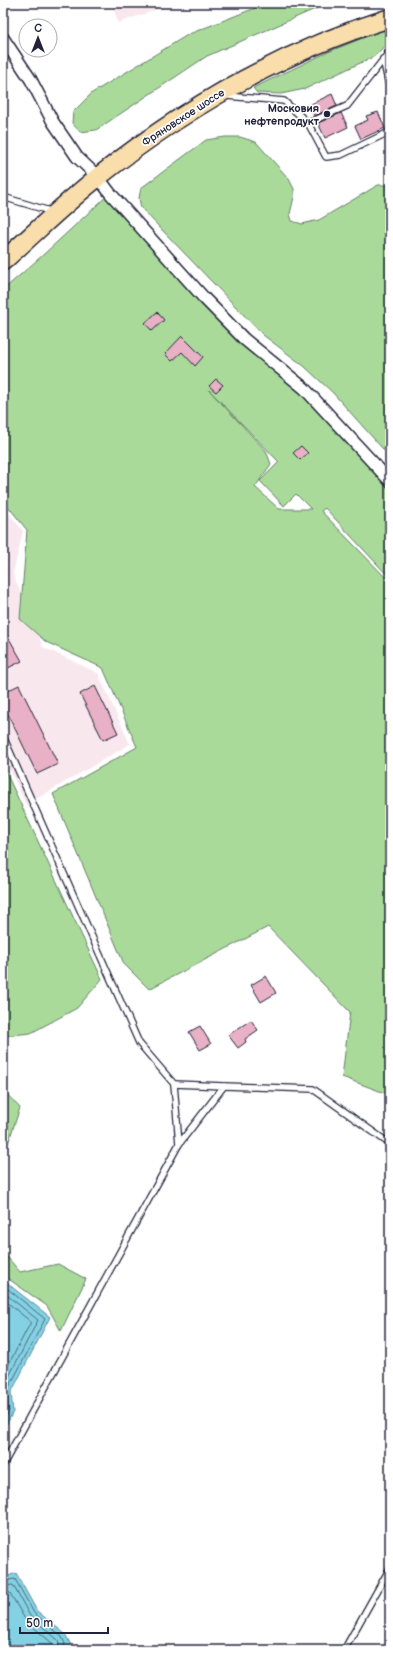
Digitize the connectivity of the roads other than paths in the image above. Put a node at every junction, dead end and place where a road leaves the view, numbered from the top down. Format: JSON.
{"nodes":[{"id":1,"x":390,"y":18,"type":"edge"},
{"id":2,"x":3,"y":38,"type":"edge"},
{"id":3,"x":390,"y":51,"type":"edge"},
{"id":4,"x":383,"y":59,"type":"junction"},
{"id":5,"x":390,"y":90,"type":"edge"},
{"id":6,"x":215,"y":95,"type":"junction"},
{"id":7,"x":308,"y":123,"type":"junction"},
{"id":8,"x":390,"y":130,"type":"edge"},
{"id":9,"x":98,"y":177,"type":"junction"},
{"id":10,"x":3,"y":197,"type":"edge"},
{"id":11,"x":57,"y":213,"type":"junction"},
{"id":12,"x":3,"y":261,"type":"edge"},
{"id":13,"x":390,"y":481,"type":"edge"},
{"id":14,"x":3,"y":736,"type":"edge"},
{"id":15,"x":174,"y":1084,"type":"junction"},
{"id":16,"x":224,"y":1086,"type":"junction"},
{"id":17,"x":179,"y":1144,"type":"junction"},
{"id":18,"x":390,"y":1144,"type":"edge"},
{"id":19,"x":3,"y":1465,"type":"edge"},
{"id":20,"x":390,"y":1568,"type":"edge"},
{"id":21,"x":344,"y":1650,"type":"edge"}],
"edges":[{"from":1,"to":6,"type":"main road","name":"Фряновское шоссе"},
{"from":2,"to":9,"type":"street"},
{"from":3,"to":4,"type":"lane"},
{"from":4,"to":5,"type":"lane"},
{"from":4,"to":7,"type":"lane"},
{"from":6,"to":7,"type":"lane"},
{"from":6,"to":9,"type":"main road","name":"Фряновское шоссе"},
{"from":7,"to":8,"type":"lane"},
{"from":9,"to":11,"type":"main road","name":"Фряновское шоссе"},
{"from":9,"to":13,"type":"street"},
{"from":10,"to":11,"type":"lane"},
{"from":11,"to":12,"type":"main road","name":"Фряновское шоссе"},
{"from":14,"to":15,"type":"lane"},
{"from":15,"to":16,"type":"lane"},
{"from":15,"to":17,"type":"lane"},
{"from":16,"to":17,"type":"lane"},
{"from":16,"to":18,"type":"lane"},
{"from":17,"to":19,"type":"lane"},
{"from":20,"to":21,"type":"lane"}]}
